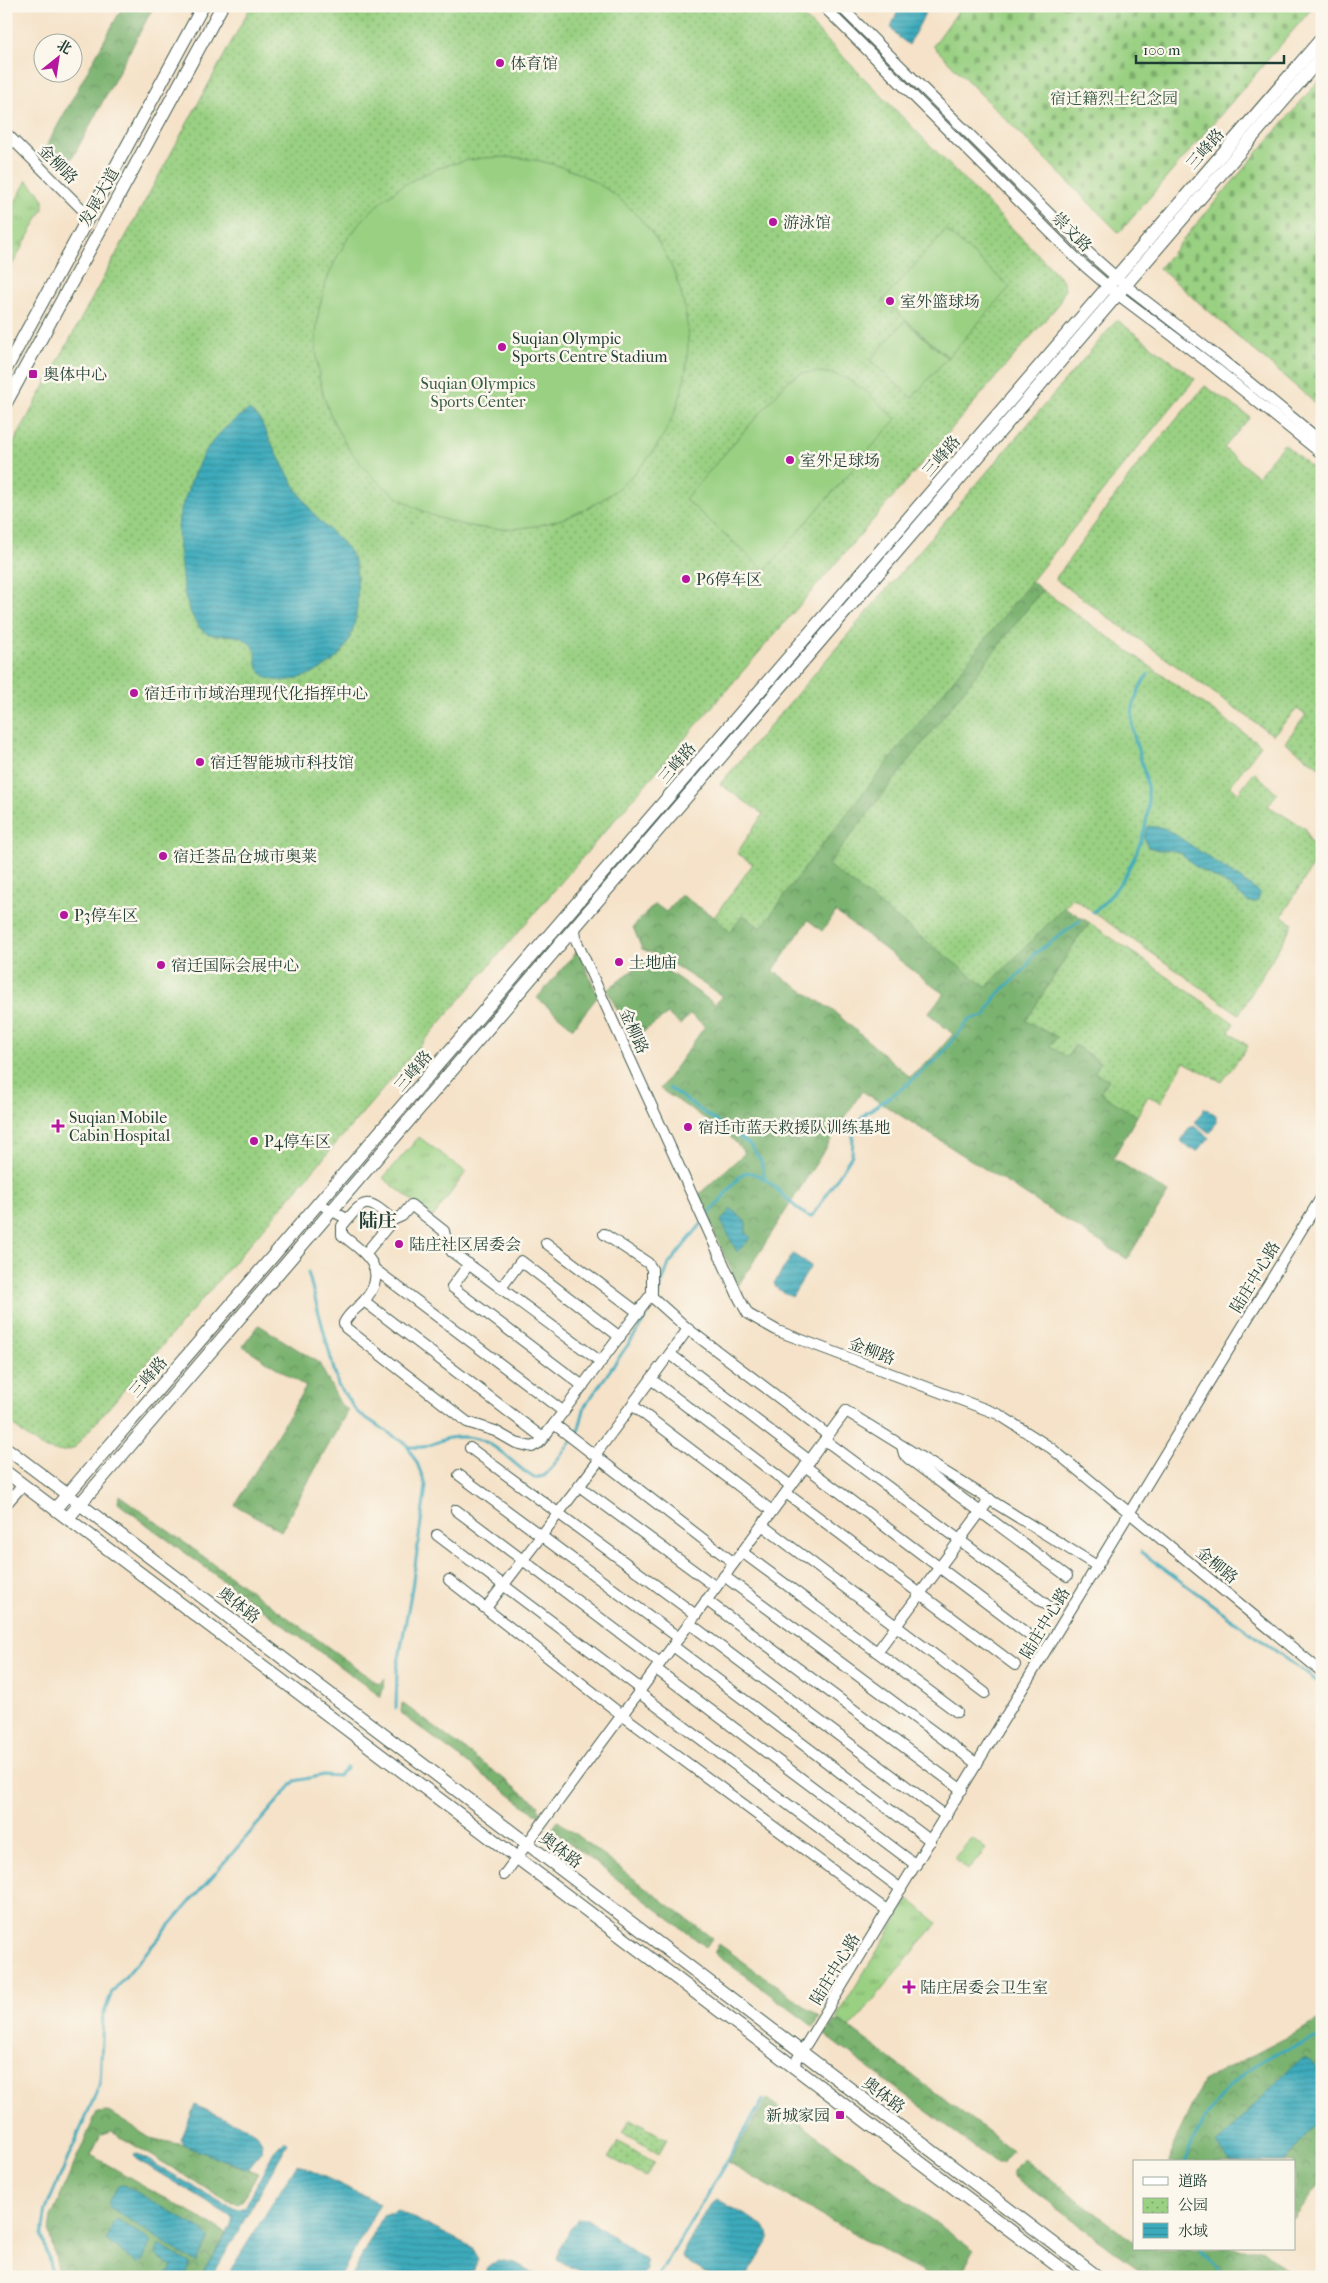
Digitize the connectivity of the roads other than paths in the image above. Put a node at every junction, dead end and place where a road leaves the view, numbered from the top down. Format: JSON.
{"nodes":[{"id":1,"x":203,"y":6,"type":"edge"},
{"id":2,"x":222,"y":6,"type":"edge"},
{"id":3,"x":824,"y":6,"type":"edge"},
{"id":4,"x":840,"y":6,"type":"edge"},
{"id":5,"x":1322,"y":38,"type":"edge"},
{"id":6,"x":1322,"y":56,"type":"edge"},
{"id":7,"x":6,"y":133,"type":"edge"},
{"id":8,"x":89,"y":216,"type":"junction"},
{"id":9,"x":1117,"y":286,"type":"junction"},
{"id":10,"x":6,"y":368,"type":"edge"},
{"id":11,"x":6,"y":403,"type":"edge"},
{"id":12,"x":1322,"y":442,"type":"edge"},
{"id":13,"x":1322,"y":454,"type":"edge"},
{"id":14,"x":575,"y":928,"type":"junction"},
{"id":15,"x":1322,"y":1196,"type":"edge"},
{"id":16,"x":325,"y":1207,"type":"junction"},
{"id":17,"x":347,"y":1219,"type":"junction"},
{"id":18,"x":393,"y":1220,"type":"junction"},
{"id":19,"x":604,"y":1234,"type":"dead end"},
{"id":20,"x":546,"y":1243,"type":"dead end"},
{"id":21,"x":365,"y":1254,"type":"junction"},
{"id":22,"x":469,"y":1264,"type":"junction"},
{"id":23,"x":376,"y":1271,"type":"junction"},
{"id":24,"x":501,"y":1288,"type":"junction"},
{"id":25,"x":651,"y":1296,"type":"junction"},
{"id":26,"x":364,"y":1300,"type":"junction"},
{"id":27,"x":639,"y":1313,"type":"junction"},
{"id":28,"x":688,"y":1329,"type":"junction"},
{"id":29,"x":620,"y":1337,"type":"junction"},
{"id":30,"x":670,"y":1354,"type":"junction"},
{"id":31,"x":601,"y":1362,"type":"junction"},
{"id":32,"x":651,"y":1379,"type":"junction"},
{"id":33,"x":583,"y":1386,"type":"junction"},
{"id":34,"x":632,"y":1405,"type":"junction"},
{"id":35,"x":564,"y":1412,"type":"junction"},
{"id":36,"x":554,"y":1424,"type":"junction"},
{"id":37,"x":827,"y":1437,"type":"junction"},
{"id":38,"x":543,"y":1438,"type":"junction"},
{"id":39,"x":902,"y":1445,"type":"junction"},
{"id":40,"x":6,"y":1448,"type":"edge"},
{"id":41,"x":470,"y":1448,"type":"dead end"},
{"id":42,"x":597,"y":1457,"type":"junction"},
{"id":43,"x":807,"y":1464,"type":"junction"},
{"id":44,"x":6,"y":1472,"type":"edge"},
{"id":45,"x":459,"y":1475,"type":"dead end"},
{"id":46,"x":23,"y":1484,"type":"junction"},
{"id":47,"x":580,"y":1486,"type":"junction"},
{"id":48,"x":788,"y":1489,"type":"junction"},
{"id":49,"x":68,"y":1495,"type":"junction"},
{"id":50,"x":990,"y":1499,"type":"junction"},
{"id":51,"x":6,"y":1504,"type":"edge"},
{"id":52,"x":80,"y":1504,"type":"junction"},
{"id":53,"x":56,"y":1509,"type":"junction"},
{"id":54,"x":456,"y":1510,"type":"dead end"},
{"id":55,"x":772,"y":1511,"type":"junction"},
{"id":56,"x":980,"y":1512,"type":"junction"},
{"id":57,"x":1130,"y":1513,"type":"junction"},
{"id":58,"x":558,"y":1514,"type":"junction"},
{"id":59,"x":68,"y":1518,"type":"junction"},
{"id":60,"x":762,"y":1524,"type":"junction"},
{"id":61,"x":437,"y":1536,"type":"dead end"},
{"id":62,"x":542,"y":1536,"type":"junction"},
{"id":63,"x":960,"y":1540,"type":"junction"},
{"id":64,"x":742,"y":1552,"type":"junction"},
{"id":65,"x":523,"y":1560,"type":"junction"},
{"id":66,"x":734,"y":1563,"type":"junction"},
{"id":67,"x":1097,"y":1566,"type":"junction"},
{"id":68,"x":940,"y":1568,"type":"junction"},
{"id":69,"x":724,"y":1576,"type":"junction"},
{"id":70,"x":1067,"y":1576,"type":"dead end"},
{"id":71,"x":449,"y":1580,"type":"dead end"},
{"id":72,"x":504,"y":1586,"type":"junction"},
{"id":73,"x":716,"y":1587,"type":"junction"},
{"id":74,"x":919,"y":1595,"type":"junction"},
{"id":75,"x":706,"y":1600,"type":"junction"},
{"id":76,"x":486,"y":1608,"type":"junction"},
{"id":77,"x":1051,"y":1608,"type":"dead end"},
{"id":78,"x":692,"y":1619,"type":"junction"},
{"id":79,"x":897,"y":1626,"type":"junction"},
{"id":80,"x":1029,"y":1635,"type":"dead end"},
{"id":81,"x":676,"y":1642,"type":"junction"},
{"id":82,"x":877,"y":1652,"type":"junction"},
{"id":83,"x":658,"y":1666,"type":"junction"},
{"id":84,"x":1015,"y":1666,"type":"dead end"},
{"id":85,"x":1322,"y":1672,"type":"edge"},
{"id":86,"x":640,"y":1690,"type":"junction"},
{"id":87,"x":985,"y":1693,"type":"dead end"},
{"id":88,"x":957,"y":1712,"type":"dead end"},
{"id":89,"x":622,"y":1715,"type":"junction"},
{"id":90,"x":977,"y":1764,"type":"junction"},
{"id":91,"x":962,"y":1790,"type":"junction"},
{"id":92,"x":946,"y":1816,"type":"junction"},
{"id":93,"x":931,"y":1841,"type":"junction"},
{"id":94,"x":526,"y":1844,"type":"junction"},
{"id":95,"x":517,"y":1857,"type":"junction"},
{"id":96,"x":916,"y":1865,"type":"junction"},
{"id":97,"x":504,"y":1875,"type":"dead end"},
{"id":98,"x":901,"y":1889,"type":"junction"},
{"id":99,"x":888,"y":1911,"type":"junction"},
{"id":100,"x":802,"y":2053,"type":"junction"},
{"id":101,"x":793,"y":2066,"type":"junction"},
{"id":102,"x":1072,"y":2277,"type":"edge"},
{"id":103,"x":1098,"y":2277,"type":"edge"}],
"edges":[{"from":1,"to":8,"type":"main road","name":"发展大道"},
{"from":2,"to":11,"type":"main road","name":"发展大道"},
{"from":3,"to":9,"type":"street","name":"崇文路"},
{"from":4,"to":9,"type":"street","name":"崇文路"},
{"from":5,"to":9,"type":"main road","name":"三峰路"},
{"from":6,"to":9,"type":"main road","name":"三峰路"},
{"from":7,"to":8,"type":"street","name":"金柳路"},
{"from":8,"to":10,"type":"main road","name":"发展大道"},
{"from":9,"to":12,"type":"street","name":"崇文路"},
{"from":9,"to":13,"type":"street","name":"崇文路"},
{"from":9,"to":14,"type":"main road","name":"三峰路"},
{"from":9,"to":16,"type":"main road","name":"三峰路"},
{"from":14,"to":16,"type":"main road","name":"三峰路"},
{"from":14,"to":57,"type":"street","name":"金柳路"},
{"from":15,"to":57,"type":"street","name":"陆庄中心路"},
{"from":16,"to":17,"type":"street"},
{"from":16,"to":49,"type":"main road","name":"三峰路"},
{"from":16,"to":52,"type":"main road","name":"三峰路"},
{"from":17,"to":18,"type":"street"},
{"from":17,"to":21,"type":"street"},
{"from":18,"to":21,"type":"street"},
{"from":18,"to":22,"type":"street"},
{"from":19,"to":25,"type":"street"},
{"from":20,"to":27,"type":"street"},
{"from":21,"to":23,"type":"street"},
{"from":22,"to":24,"type":"street"},
{"from":22,"to":33,"type":"street"},
{"from":23,"to":26,"type":"street"},
{"from":23,"to":35,"type":"street"},
{"from":24,"to":29,"type":"street"},
{"from":24,"to":31,"type":"street"},
{"from":25,"to":27,"type":"street"},
{"from":25,"to":28,"type":"street"},
{"from":26,"to":38,"type":"street"},
{"from":26,"to":38,"type":"street"},
{"from":27,"to":29,"type":"street"},
{"from":28,"to":30,"type":"street"},
{"from":28,"to":37,"type":"street"},
{"from":29,"to":31,"type":"street"},
{"from":30,"to":32,"type":"street"},
{"from":30,"to":43,"type":"street"},
{"from":31,"to":33,"type":"street"},
{"from":32,"to":34,"type":"street"},
{"from":32,"to":48,"type":"street"},
{"from":33,"to":35,"type":"street"},
{"from":34,"to":42,"type":"street"},
{"from":34,"to":55,"type":"street"},
{"from":35,"to":36,"type":"street"},
{"from":36,"to":38,"type":"street"},
{"from":36,"to":42,"type":"street"},
{"from":37,"to":39,"type":"street"},
{"from":37,"to":43,"type":"street"},
{"from":37,"to":63,"type":"street"},
{"from":39,"to":50,"type":"street"},
{"from":39,"to":56,"type":"street"},
{"from":40,"to":49,"type":"main road","name":"奥体路"},
{"from":41,"to":58,"type":"street"},
{"from":42,"to":47,"type":"street"},
{"from":42,"to":66,"type":"street"},
{"from":43,"to":48,"type":"street"},
{"from":43,"to":68,"type":"street"},
{"from":44,"to":46,"type":"main road","name":"奥体路"},
{"from":45,"to":62,"type":"street"},
{"from":46,"to":51,"type":"street"},
{"from":46,"to":53,"type":"main road","name":"奥体路"},
{"from":47,"to":58,"type":"street"},
{"from":47,"to":73,"type":"street"},
{"from":48,"to":55,"type":"street"},
{"from":48,"to":74,"type":"street"},
{"from":49,"to":52,"type":"main road","name":"奥体路"},
{"from":49,"to":53,"type":"main road","name":"三峰路"},
{"from":50,"to":56,"type":"street"},
{"from":50,"to":67,"type":"street"},
{"from":52,"to":59,"type":"main road","name":"三峰路"},
{"from":52,"to":94,"type":"main road","name":"奥体路"},
{"from":53,"to":59,"type":"main road","name":"奥体路"},
{"from":54,"to":65,"type":"street"},
{"from":55,"to":60,"type":"street"},
{"from":56,"to":63,"type":"street"},
{"from":56,"to":70,"type":"street"},
{"from":57,"to":67,"type":"street","name":"陆庄中心路"},
{"from":57,"to":85,"type":"street","name":"金柳路"},
{"from":58,"to":62,"type":"street"},
{"from":58,"to":78,"type":"street"},
{"from":59,"to":95,"type":"main road","name":"奥体路"},
{"from":60,"to":64,"type":"street"},
{"from":60,"to":79,"type":"street"},
{"from":61,"to":72,"type":"street"},
{"from":62,"to":65,"type":"street"},
{"from":62,"to":81,"type":"street"},
{"from":63,"to":68,"type":"street"},
{"from":63,"to":77,"type":"street"},
{"from":64,"to":66,"type":"street"},
{"from":64,"to":82,"type":"street"},
{"from":65,"to":72,"type":"street"},
{"from":65,"to":83,"type":"street"},
{"from":66,"to":69,"type":"street"},
{"from":67,"to":90,"type":"street","name":"陆庄中心路"},
{"from":68,"to":74,"type":"street"},
{"from":68,"to":80,"type":"street"},
{"from":69,"to":73,"type":"street"},
{"from":69,"to":90,"type":"street"},
{"from":71,"to":76,"type":"street"},
{"from":72,"to":76,"type":"street"},
{"from":72,"to":86,"type":"street"},
{"from":73,"to":75,"type":"street"},
{"from":74,"to":79,"type":"street"},
{"from":74,"to":84,"type":"street"},
{"from":75,"to":78,"type":"street"},
{"from":75,"to":91,"type":"street"},
{"from":76,"to":89,"type":"street"},
{"from":78,"to":81,"type":"street"},
{"from":78,"to":92,"type":"street"},
{"from":79,"to":82,"type":"street"},
{"from":79,"to":87,"type":"street"},
{"from":81,"to":83,"type":"street"},
{"from":81,"to":93,"type":"street"},
{"from":82,"to":88,"type":"street"},
{"from":83,"to":86,"type":"street"},
{"from":83,"to":96,"type":"street"},
{"from":86,"to":89,"type":"street"},
{"from":86,"to":98,"type":"street"},
{"from":89,"to":94,"type":"street"},
{"from":89,"to":99,"type":"street"},
{"from":90,"to":91,"type":"street","name":"陆庄中心路"},
{"from":91,"to":92,"type":"street","name":"陆庄中心路"},
{"from":92,"to":93,"type":"street","name":"陆庄中心路"},
{"from":93,"to":96,"type":"street","name":"陆庄中心路"},
{"from":94,"to":95,"type":"street"},
{"from":94,"to":100,"type":"main road","name":"奥体路"},
{"from":95,"to":97,"type":"street"},
{"from":95,"to":101,"type":"main road","name":"奥体路"},
{"from":96,"to":98,"type":"street","name":"陆庄中心路"},
{"from":98,"to":99,"type":"street","name":"陆庄中心路"},
{"from":99,"to":100,"type":"street","name":"陆庄中心路"},
{"from":100,"to":101,"type":"street","name":"陆庄中心路"},
{"from":100,"to":103,"type":"main road","name":"奥体路"},
{"from":101,"to":102,"type":"main road","name":"奥体路"}]}
